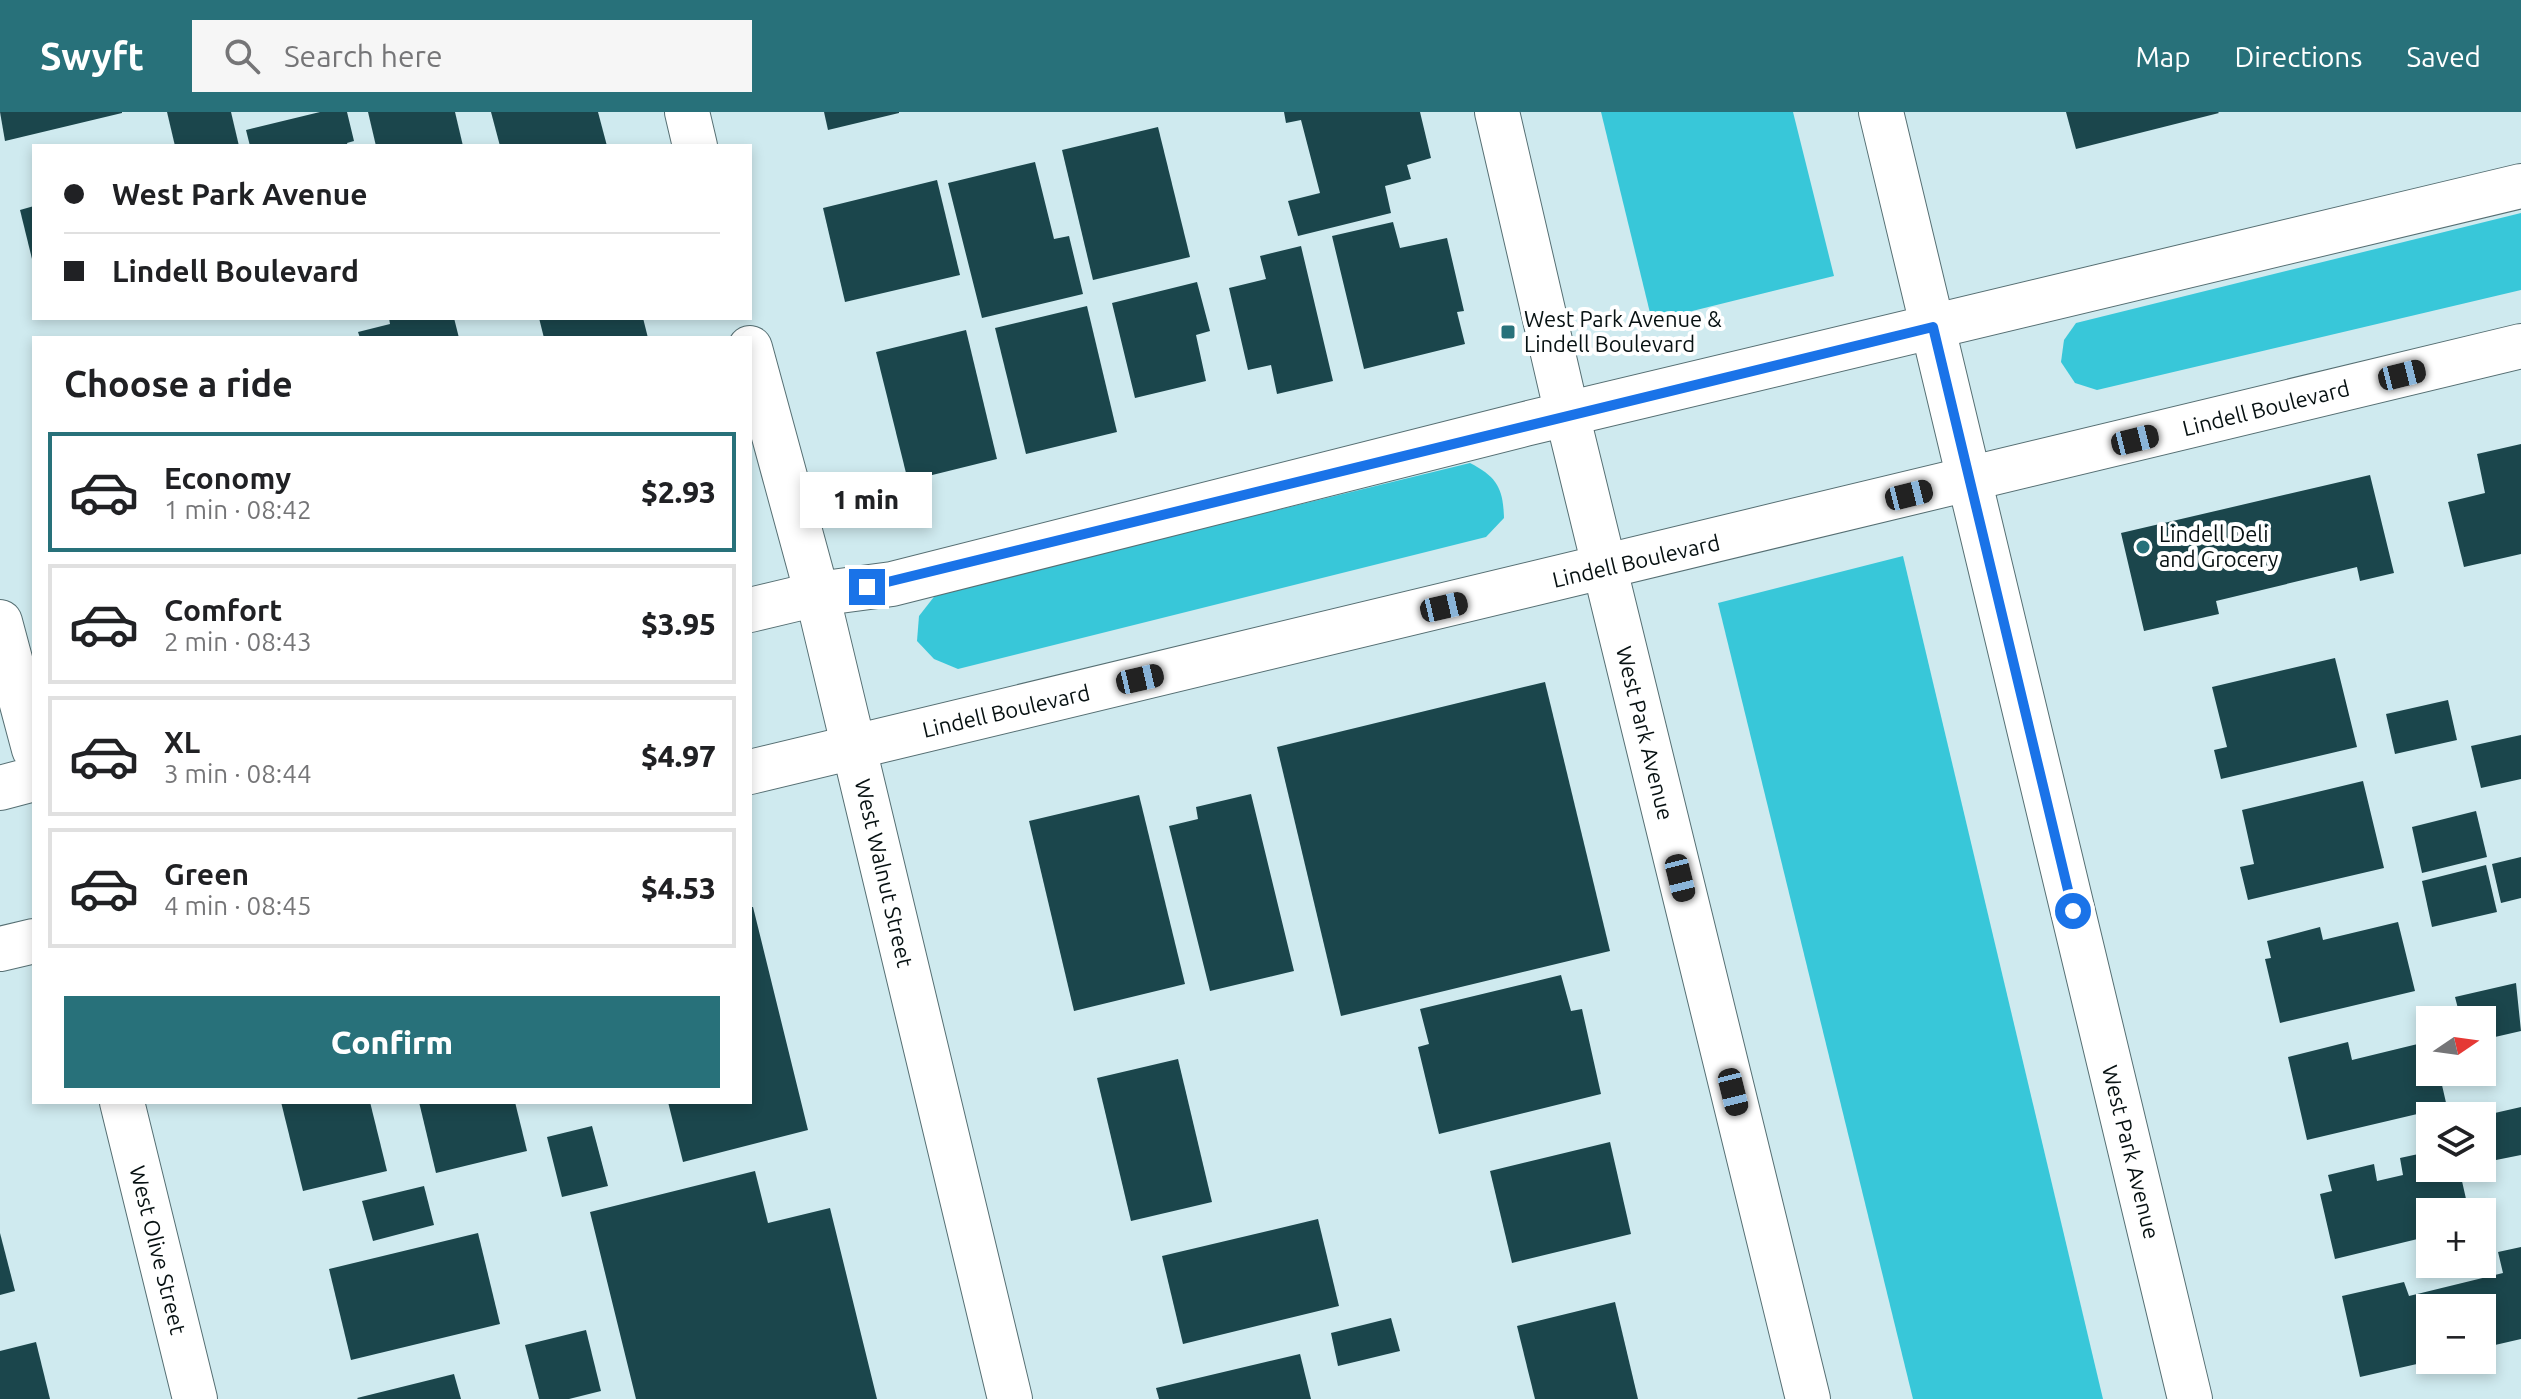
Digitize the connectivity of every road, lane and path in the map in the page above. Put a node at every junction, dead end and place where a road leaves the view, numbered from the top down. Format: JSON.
{"nodes":[{"id":1,"x":687,"y":112,"type":"edge"},
{"id":2,"x":1497,"y":112,"type":"edge"},
{"id":3,"x":1881,"y":112,"type":"edge"},
{"id":4,"x":695,"y":144,"type":"edge"},
{"id":5,"x":2521,"y":186,"type":"edge"},
{"id":6,"x":1933,"y":327,"type":"junction"},
{"id":7,"x":2521,"y":346,"type":"edge"},
{"id":8,"x":752,"y":355,"type":"edge"},
{"id":9,"x":1567,"y":414,"type":"junction"},
{"id":10,"x":1969,"y":480,"type":"junction"},
{"id":11,"x":1605,"y":569,"type":"junction"},
{"id":12,"x":817,"y":594,"type":"junction"},
{"id":13,"x":752,"y":610,"type":"edge"},
{"id":14,"x":0,"y":622,"type":"edge"},
{"id":15,"x":32,"y":742,"type":"edge"},
{"id":16,"x":854,"y":748,"type":"junction"},
{"id":17,"x":752,"y":772,"type":"edge"},
{"id":18,"x":32,"y":780,"type":"edge"},
{"id":19,"x":0,"y":788,"type":"edge"},
{"id":20,"x":32,"y":941,"type":"edge"},
{"id":21,"x":0,"y":949,"type":"edge"},
{"id":22,"x":122,"y":1104,"type":"edge"},
{"id":23,"x":195,"y":1399,"type":"edge"},
{"id":24,"x":1010,"y":1399,"type":"edge"},
{"id":25,"x":1808,"y":1399,"type":"edge"},
{"id":26,"x":2190,"y":1399,"type":"edge"}],
"edges":[{"from":1,"to":4,"type":"main road"},
{"from":2,"to":9,"type":"main road","name":"West Park Avenue"},
{"from":3,"to":6,"type":"main road","name":"West Park Avenue"},
{"from":5,"to":6,"type":"main road"},
{"from":6,"to":9,"type":"main road"},
{"from":6,"to":10,"type":"main road","name":"West Park Avenue"},
{"from":7,"to":10,"type":"main road","name":"Lindell Boulevard"},
{"from":8,"to":12,"type":"main road","name":"West Walnut Street"},
{"from":9,"to":11,"type":"main road","name":"West Park Avenue"},
{"from":9,"to":12,"type":"main road"},
{"from":10,"to":11,"type":"main road","name":"Lindell Boulevard"},
{"from":10,"to":26,"type":"main road","name":"West Park Avenue"},
{"from":11,"to":16,"type":"main road","name":"Lindell Boulevard"},
{"from":11,"to":25,"type":"main road","name":"West Park Avenue"},
{"from":12,"to":13,"type":"main road"},
{"from":12,"to":16,"type":"main road","name":"West Walnut Street"},
{"from":14,"to":15,"type":"main road"},
{"from":16,"to":17,"type":"main road","name":"Lindell Boulevard"},
{"from":16,"to":24,"type":"main road","name":"West Walnut Street"},
{"from":18,"to":19,"type":"main road"},
{"from":20,"to":21,"type":"main road"},
{"from":22,"to":23,"type":"main road","name":"West Olive Street"}]}
